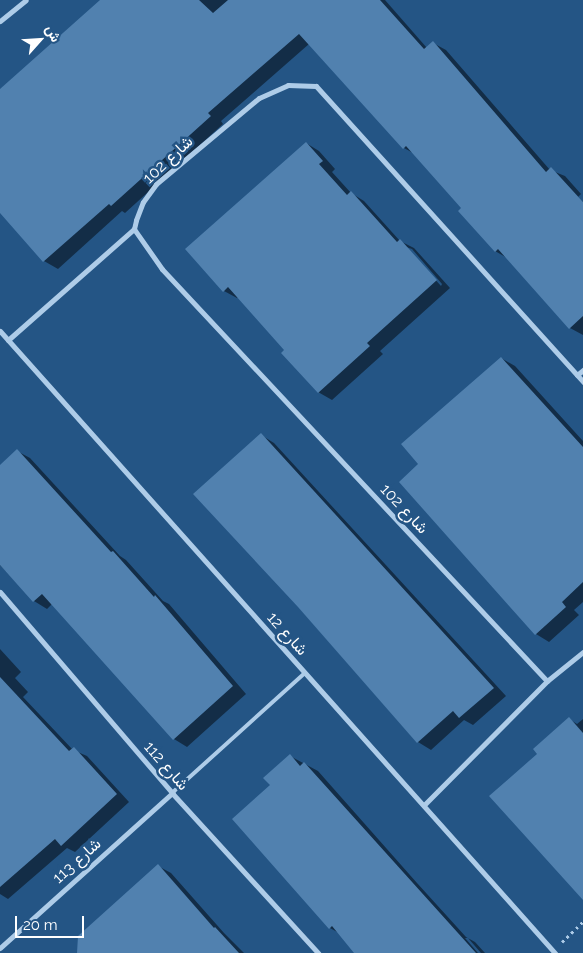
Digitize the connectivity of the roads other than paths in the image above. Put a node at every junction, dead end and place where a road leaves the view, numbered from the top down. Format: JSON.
{"nodes":[{"id":1,"x":26,"y":0,"type":"edge"},
{"id":2,"x":0,"y":21,"type":"edge"},
{"id":3,"x":134,"y":229,"type":"junction"},
{"id":4,"x":0,"y":331,"type":"edge"},
{"id":5,"x":8,"y":340,"type":"junction"},
{"id":6,"x":583,"y":370,"type":"edge"},
{"id":7,"x":577,"y":376,"type":"junction"},
{"id":8,"x":583,"y":382,"type":"edge"},
{"id":9,"x":0,"y":592,"type":"edge"},
{"id":10,"x":583,"y":652,"type":"edge"},
{"id":11,"x":305,"y":673,"type":"junction"},
{"id":12,"x":547,"y":681,"type":"junction"},
{"id":13,"x":172,"y":793,"type":"junction"},
{"id":14,"x":424,"y":805,"type":"junction"},
{"id":15,"x":0,"y":948,"type":"edge"},
{"id":16,"x":554,"y":952,"type":"edge"},
{"id":17,"x":318,"y":953,"type":"edge"}],
"edges":[{"from":1,"to":2,"type":"street"},
{"from":3,"to":5,"type":"street"},
{"from":3,"to":7,"type":"street","name":"شارع 102"},
{"from":3,"to":12,"type":"street","name":"شارع 102"},
{"from":4,"to":5,"type":"street","name":"شارع 12"},
{"from":5,"to":11,"type":"street","name":"شارع 12"},
{"from":6,"to":7,"type":"street"},
{"from":7,"to":8,"type":"street","name":"شارع 102"},
{"from":9,"to":13,"type":"street","name":"شارع 112"},
{"from":10,"to":12,"type":"street"},
{"from":11,"to":13,"type":"lane"},
{"from":11,"to":14,"type":"street","name":"شارع 12"},
{"from":12,"to":14,"type":"street"},
{"from":13,"to":15,"type":"street","name":"شارع 113"},
{"from":13,"to":17,"type":"street","name":"شارع 112"},
{"from":14,"to":16,"type":"street","name":"شارع 12"}]}
